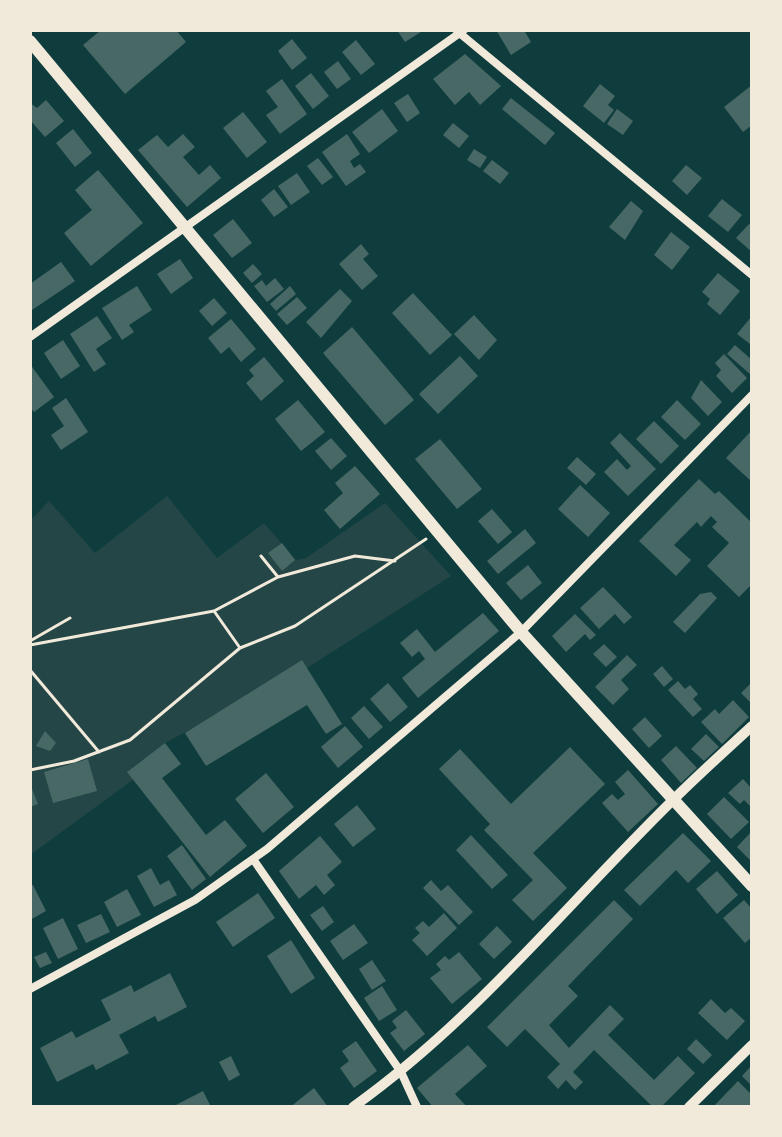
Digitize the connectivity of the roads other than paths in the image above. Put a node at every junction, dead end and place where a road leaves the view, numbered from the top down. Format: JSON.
{"nodes":[{"id":1,"x":460,"y":31,"type":"edge"},
{"id":2,"x":30,"y":41,"type":"edge"},
{"id":3,"x":187,"y":228,"type":"junction"},
{"id":4,"x":752,"y":275,"type":"edge"},
{"id":5,"x":30,"y":337,"type":"edge"},
{"id":6,"x":752,"y":395,"type":"edge"},
{"id":7,"x":521,"y":632,"type":"junction"},
{"id":8,"x":752,"y":726,"type":"edge"},
{"id":9,"x":671,"y":801,"type":"junction"},
{"id":10,"x":253,"y":859,"type":"junction"},
{"id":11,"x":752,"y":886,"type":"edge"},
{"id":12,"x":30,"y":989,"type":"edge"},
{"id":13,"x":752,"y":1045,"type":"edge"},
{"id":14,"x":401,"y":1072,"type":"junction"},
{"id":15,"x":353,"y":1107,"type":"edge"},
{"id":16,"x":417,"y":1107,"type":"edge"},
{"id":17,"x":689,"y":1107,"type":"edge"}],
"edges":[{"from":1,"to":3,"type":"street"},
{"from":1,"to":4,"type":"street"},
{"from":2,"to":3,"type":"main road"},
{"from":3,"to":5,"type":"street"},
{"from":3,"to":7,"type":"main road"},
{"from":6,"to":7,"type":"street"},
{"from":7,"to":9,"type":"main road"},
{"from":7,"to":10,"type":"street"},
{"from":8,"to":9,"type":"street"},
{"from":9,"to":11,"type":"main road"},
{"from":9,"to":14,"type":"street"},
{"from":10,"to":12,"type":"street"},
{"from":10,"to":14,"type":"street"},
{"from":13,"to":17,"type":"street"},
{"from":14,"to":15,"type":"street"},
{"from":14,"to":16,"type":"street"}]}
